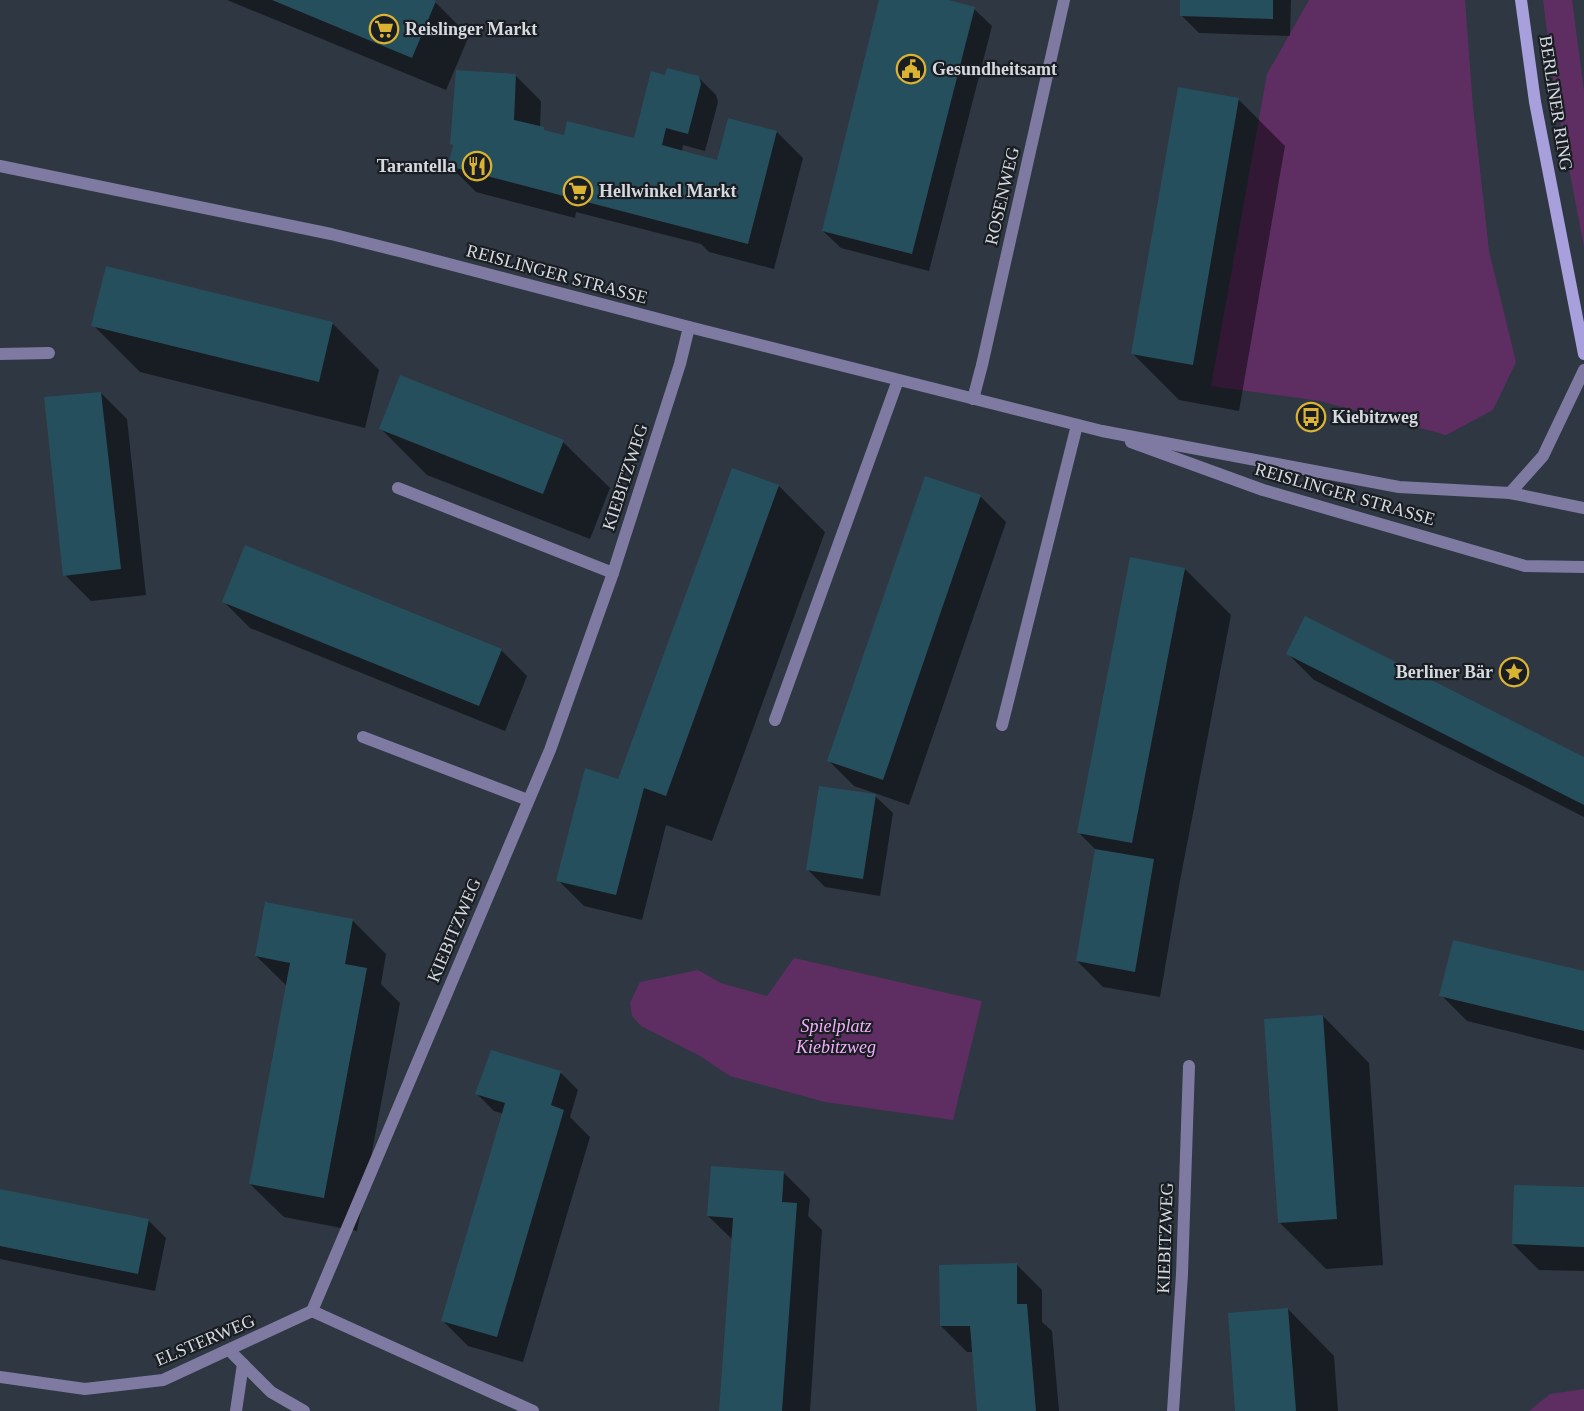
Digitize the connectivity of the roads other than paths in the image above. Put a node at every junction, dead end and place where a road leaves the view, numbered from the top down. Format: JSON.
{"nodes":[{"id":1,"x":1064,"y":0,"type":"edge"},
{"id":2,"x":1521,"y":0,"type":"edge"},
{"id":3,"x":0,"y":166,"type":"edge"},
{"id":4,"x":689,"y":327,"type":"junction"},
{"id":5,"x":50,"y":353,"type":"dead end"},
{"id":6,"x":0,"y":354,"type":"edge"},
{"id":7,"x":1584,"y":354,"type":"edge"},
{"id":8,"x":1584,"y":370,"type":"edge"},
{"id":9,"x":898,"y":380,"type":"junction"},
{"id":10,"x":973,"y":399,"type":"junction"},
{"id":11,"x":1077,"y":425,"type":"junction"},
{"id":12,"x":1102,"y":431,"type":"junction"},
{"id":13,"x":399,"y":489,"type":"dead end"},
{"id":14,"x":1510,"y":493,"type":"junction"},
{"id":15,"x":1584,"y":508,"type":"edge"},
{"id":16,"x":1584,"y":567,"type":"edge"},
{"id":17,"x":613,"y":573,"type":"junction"},
{"id":18,"x":775,"y":720,"type":"dead end"},
{"id":19,"x":1002,"y":725,"type":"dead end"},
{"id":20,"x":363,"y":737,"type":"dead end"},
{"id":21,"x":528,"y":800,"type":"junction"},
{"id":22,"x":1189,"y":1066,"type":"dead end"},
{"id":23,"x":312,"y":1311,"type":"junction"},
{"id":24,"x":229,"y":1350,"type":"junction"},
{"id":25,"x":243,"y":1364,"type":"junction"},
{"id":26,"x":0,"y":1377,"type":"edge"},
{"id":27,"x":236,"y":1411,"type":"edge"},
{"id":28,"x":304,"y":1411,"type":"edge"},
{"id":29,"x":533,"y":1411,"type":"edge"},
{"id":30,"x":1173,"y":1411,"type":"edge"}],
"edges":[{"from":1,"to":10,"type":"street","name":"ROSENWEG"},
{"from":2,"to":7,"type":"main road","name":"BERLINER RING"},
{"from":3,"to":4,"type":"street","name":"REISLINGER STRASSE"},
{"from":4,"to":9,"type":"street","name":"REISLINGER STRASSE"},
{"from":4,"to":17,"type":"street","name":"KIEBITZWEG"},
{"from":5,"to":6,"type":"street"},
{"from":8,"to":14,"type":"street"},
{"from":9,"to":10,"type":"street","name":"REISLINGER STRASSE"},
{"from":9,"to":18,"type":"street"},
{"from":10,"to":11,"type":"street","name":"REISLINGER STRASSE"},
{"from":11,"to":12,"type":"street","name":"REISLINGER STRASSE"},
{"from":11,"to":19,"type":"street"},
{"from":12,"to":14,"type":"street","name":"REISLINGER STRASSE"},
{"from":12,"to":16,"type":"street","name":"REISLINGER STRASSE"},
{"from":13,"to":17,"type":"street"},
{"from":14,"to":15,"type":"street","name":"REISLINGER STRASSE"},
{"from":17,"to":21,"type":"street","name":"KIEBITZWEG"},
{"from":20,"to":21,"type":"street"},
{"from":21,"to":23,"type":"street","name":"KIEBITZWEG"},
{"from":22,"to":30,"type":"street","name":"KIEBITZWEG"},
{"from":23,"to":24,"type":"street","name":"ELSTERWEG"},
{"from":23,"to":29,"type":"street"},
{"from":24,"to":25,"type":"street"},
{"from":24,"to":26,"type":"street","name":"ELSTERWEG"},
{"from":25,"to":27,"type":"street"},
{"from":25,"to":28,"type":"street"}]}
